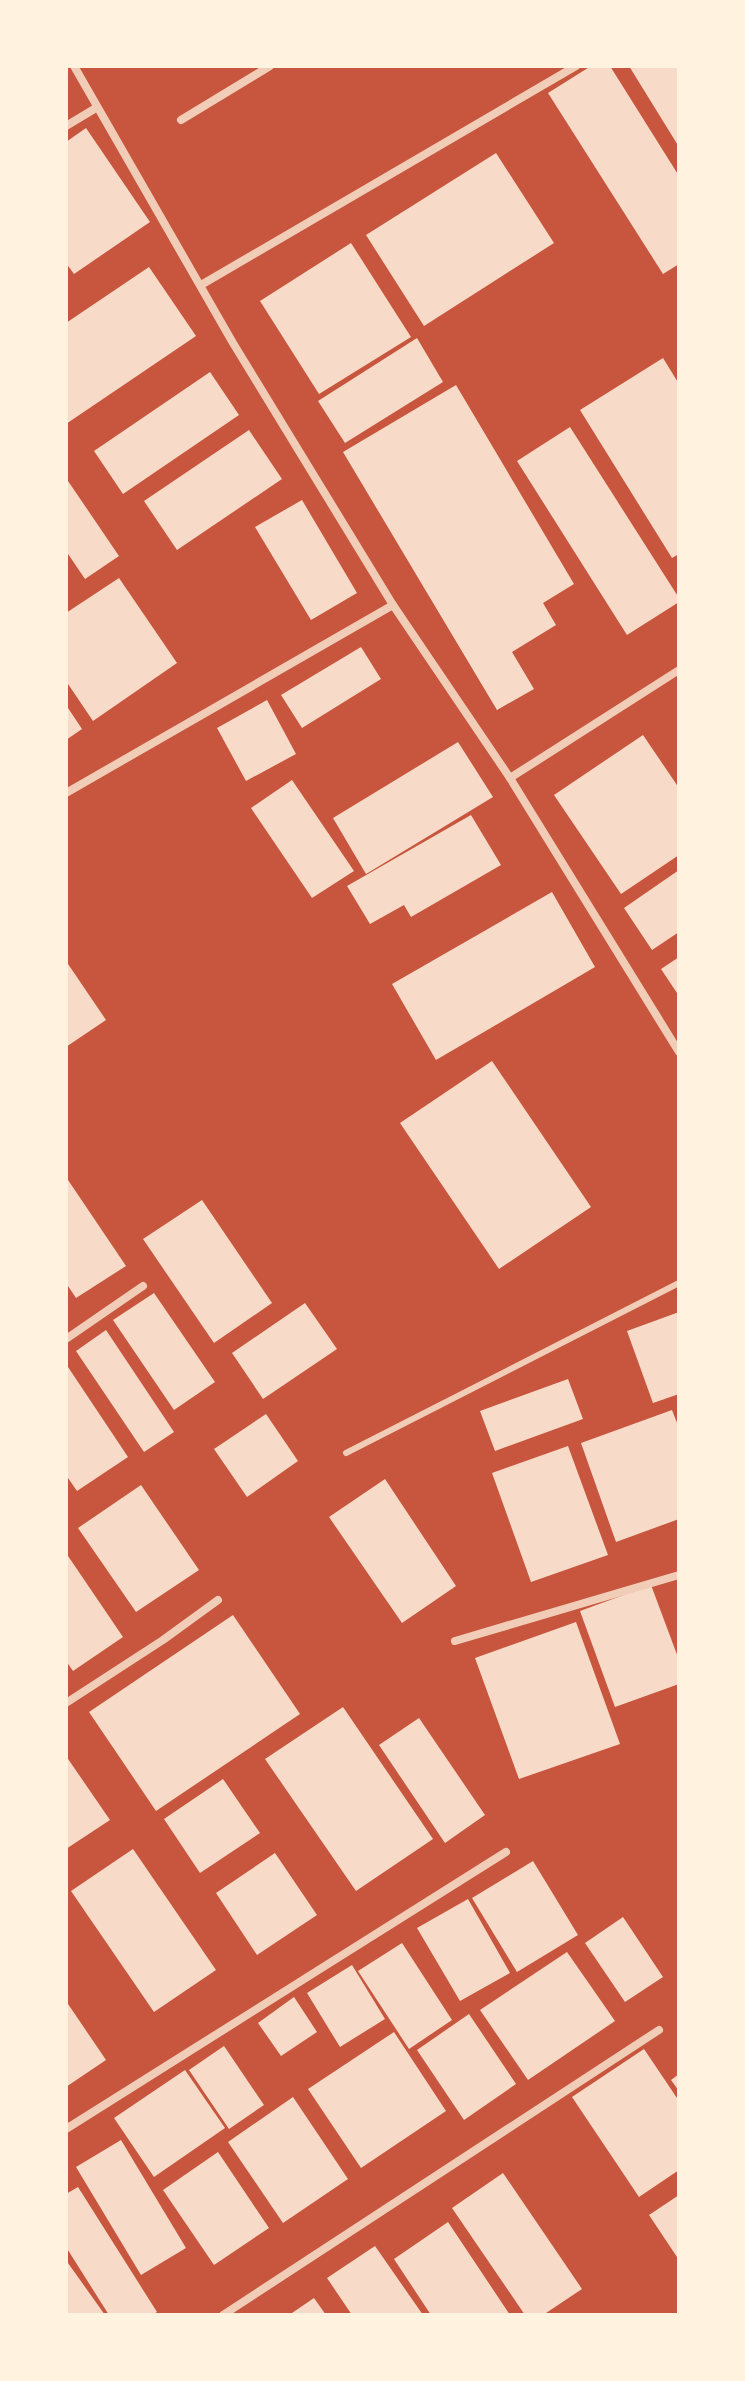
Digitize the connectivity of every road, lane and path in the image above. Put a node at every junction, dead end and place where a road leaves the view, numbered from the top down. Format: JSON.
{"nodes":[{"id":1,"x":74,"y":66,"type":"edge"},
{"id":2,"x":270,"y":66,"type":"edge"},
{"id":3,"x":576,"y":66,"type":"edge"},
{"id":4,"x":96,"y":108,"type":"junction"},
{"id":5,"x":181,"y":120,"type":"dead end"},
{"id":6,"x":66,"y":126,"type":"edge"},
{"id":7,"x":201,"y":285,"type":"junction"},
{"id":8,"x":393,"y":605,"type":"junction"},
{"id":9,"x":679,"y":670,"type":"edge"},
{"id":10,"x":510,"y":778,"type":"junction"},
{"id":11,"x":66,"y":793,"type":"edge"},
{"id":12,"x":679,"y":1052,"type":"edge"},
{"id":13,"x":679,"y":1283,"type":"edge"},
{"id":14,"x":143,"y":1286,"type":"dead end"},
{"id":15,"x":66,"y":1339,"type":"edge"},
{"id":16,"x":346,"y":1453,"type":"dead end"},
{"id":17,"x":679,"y":1575,"type":"edge"},
{"id":18,"x":218,"y":1600,"type":"dead end"},
{"id":19,"x":455,"y":1641,"type":"dead end"},
{"id":20,"x":66,"y":1703,"type":"edge"},
{"id":21,"x":506,"y":1852,"type":"dead end"},
{"id":22,"x":659,"y":2030,"type":"dead end"},
{"id":23,"x":66,"y":2129,"type":"edge"},
{"id":24,"x":223,"y":2315,"type":"edge"}],
"edges":[{"from":1,"to":4,"type":"street"},
{"from":2,"to":5,"type":"street"},
{"from":3,"to":7,"type":"street"},
{"from":4,"to":6,"type":"street"},
{"from":4,"to":7,"type":"street"},
{"from":7,"to":8,"type":"street"},
{"from":8,"to":10,"type":"street"},
{"from":8,"to":11,"type":"street"},
{"from":9,"to":10,"type":"street"},
{"from":10,"to":12,"type":"street"},
{"from":13,"to":16,"type":"lane"},
{"from":14,"to":15,"type":"street"},
{"from":17,"to":19,"type":"street"},
{"from":18,"to":20,"type":"street"},
{"from":21,"to":23,"type":"street"},
{"from":22,"to":24,"type":"street"}]}
